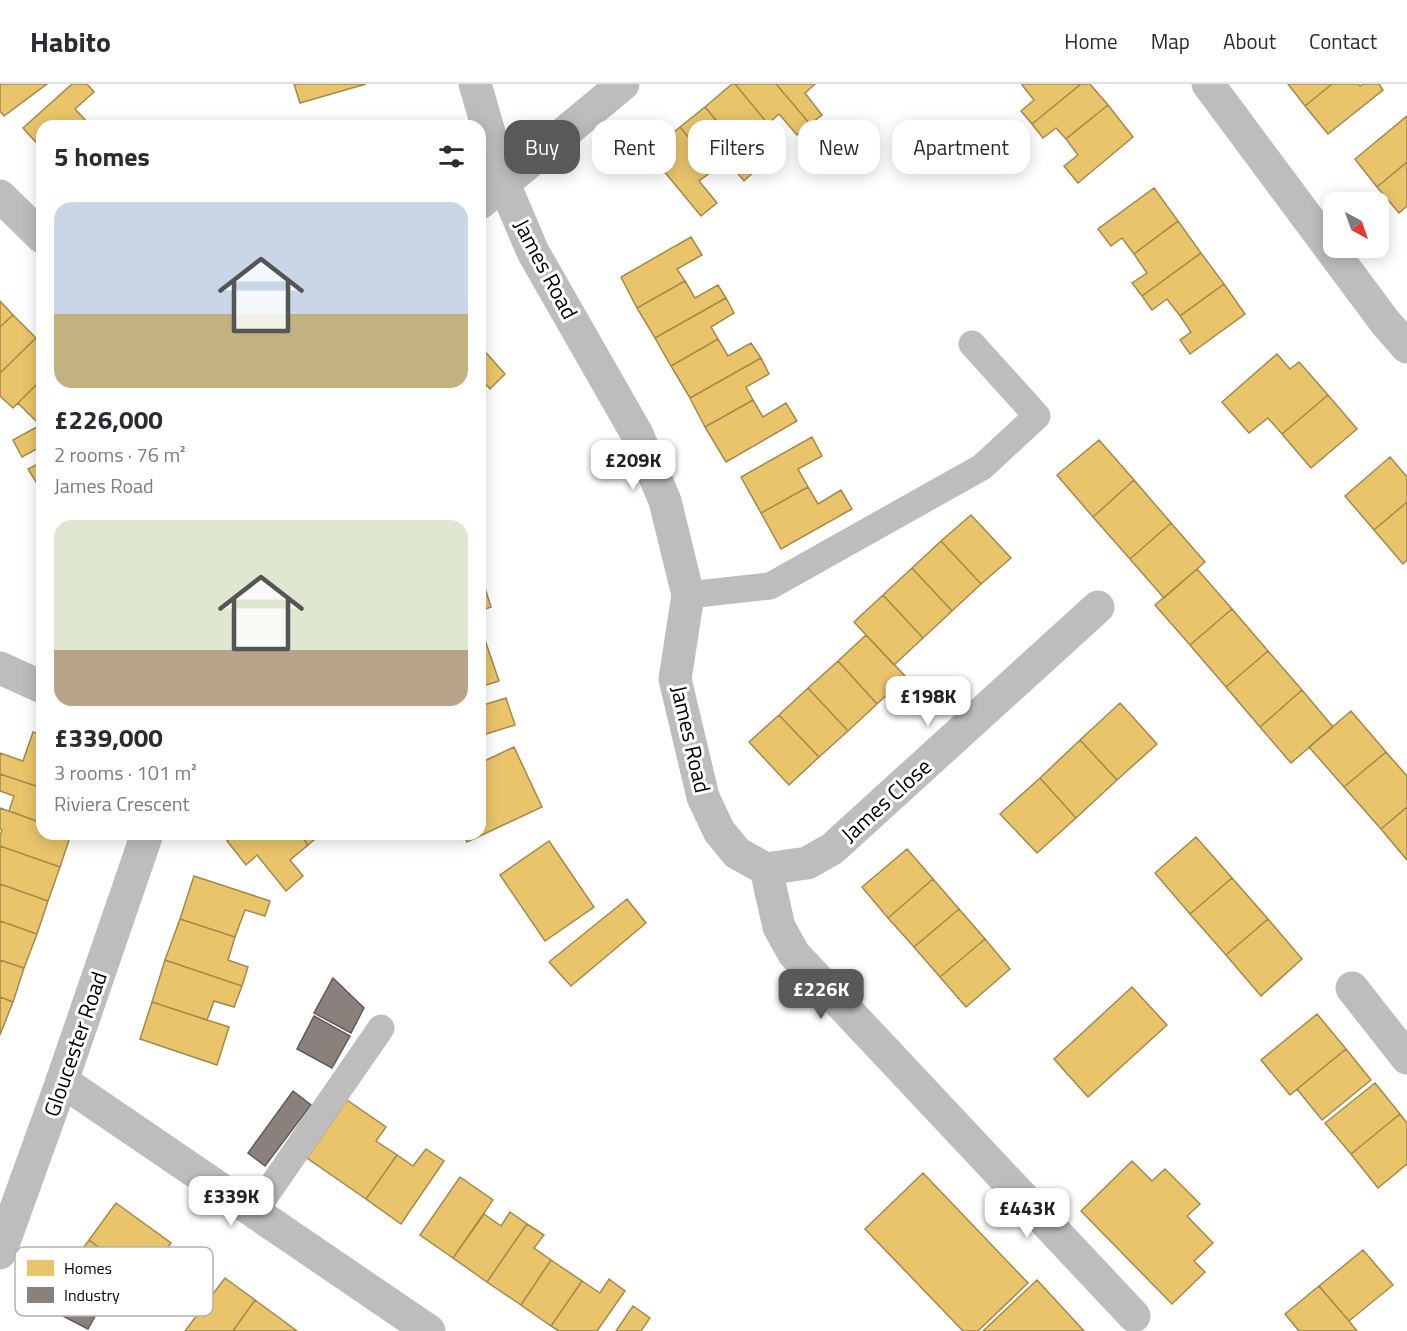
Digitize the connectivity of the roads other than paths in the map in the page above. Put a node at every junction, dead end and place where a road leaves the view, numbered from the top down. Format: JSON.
{"nodes":[{"id":1,"x":475,"y":84,"type":"edge"},
{"id":2,"x":623,"y":84,"type":"edge"},
{"id":3,"x":1208,"y":84,"type":"edge"},
{"id":4,"x":481,"y":120,"type":"edge"},
{"id":5,"x":486,"y":155,"type":"edge"},
{"id":6,"x":492,"y":194,"type":"edge"},
{"id":7,"x":0,"y":196,"type":"edge"},
{"id":8,"x":36,"y":231,"type":"edge"},
{"id":9,"x":972,"y":344,"type":"dead end"},
{"id":10,"x":1407,"y":347,"type":"edge"},
{"id":11,"x":688,"y":595,"type":"junction"},
{"id":12,"x":1098,"y":607,"type":"dead end"},
{"id":13,"x":0,"y":668,"type":"edge"},
{"id":14,"x":36,"y":684,"type":"edge"},
{"id":15,"x":145,"y":840,"type":"edge"},
{"id":16,"x":766,"y":869,"type":"junction"},
{"id":17,"x":1352,"y":988,"type":"dead end"},
{"id":18,"x":381,"y":1028,"type":"dead end"},
{"id":19,"x":1407,"y":1058,"type":"edge"},
{"id":20,"x":62,"y":1081,"type":"junction"},
{"id":21,"x":254,"y":1212,"type":"junction"},
{"id":22,"x":0,"y":1253,"type":"edge"},
{"id":23,"x":1134,"y":1316,"type":"dead end"},
{"id":24,"x":429,"y":1331,"type":"edge"}],
"edges":[{"from":1,"to":4,"type":"street","name":"James Road"},
{"from":2,"to":6,"type":"street"},
{"from":3,"to":10,"type":"street"},
{"from":5,"to":6,"type":"street","name":"James Road"},
{"from":6,"to":11,"type":"street","name":"James Road"},
{"from":7,"to":8,"type":"street"},
{"from":9,"to":11,"type":"lane"},
{"from":11,"to":16,"type":"street","name":"James Road"},
{"from":12,"to":16,"type":"street","name":"James Close"},
{"from":13,"to":14,"type":"street"},
{"from":15,"to":20,"type":"street","name":"Gloucester Road"},
{"from":16,"to":23,"type":"street"},
{"from":17,"to":19,"type":"street"},
{"from":18,"to":21,"type":"lane"},
{"from":20,"to":21,"type":"street"},
{"from":20,"to":22,"type":"street","name":"Gloucester Road"},
{"from":21,"to":24,"type":"street"}]}
